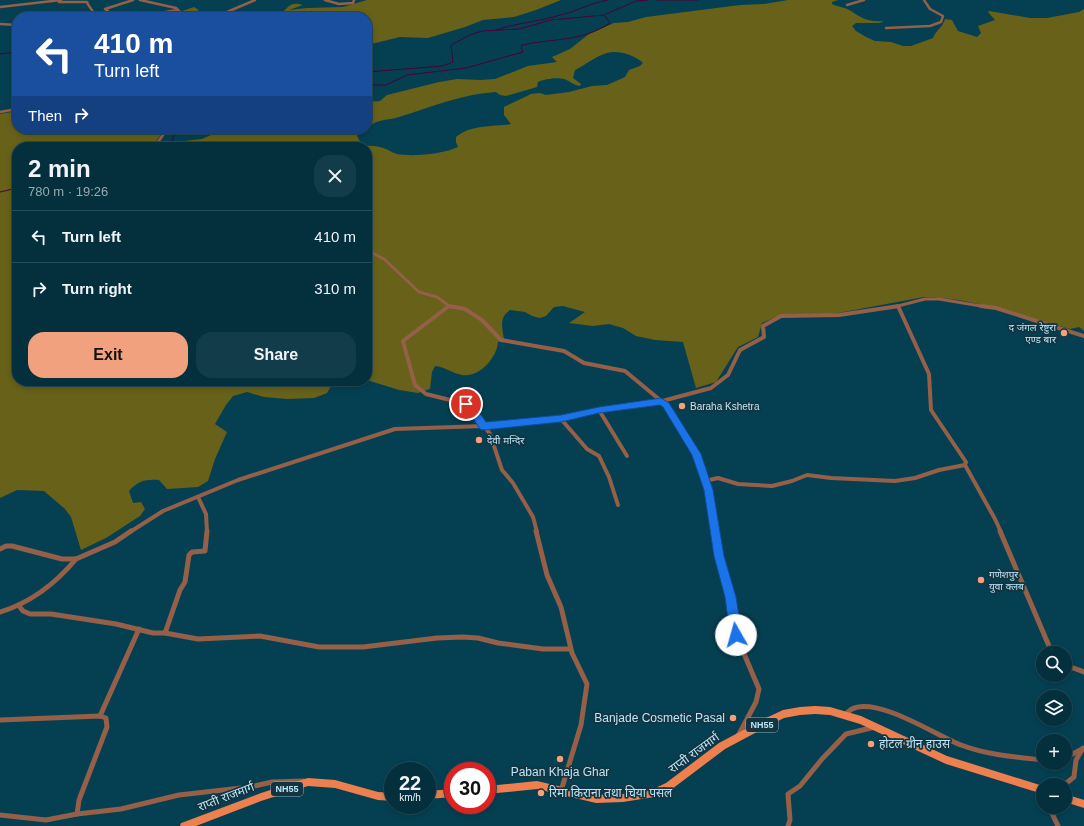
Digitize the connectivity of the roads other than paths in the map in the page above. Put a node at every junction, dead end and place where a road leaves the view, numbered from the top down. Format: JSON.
{"nodes":[{"id":1,"x":61,"y":0,"type":"edge"},
{"id":2,"x":133,"y":0,"type":"edge"},
{"id":3,"x":140,"y":0,"type":"edge"},
{"id":4,"x":255,"y":0,"type":"edge"},
{"id":5,"x":325,"y":0,"type":"edge"},
{"id":6,"x":354,"y":0,"type":"edge"},
{"id":7,"x":864,"y":0,"type":"edge"},
{"id":8,"x":924,"y":0,"type":"edge"},
{"id":9,"x":47,"y":1,"type":"edge"},
{"id":10,"x":848,"y":5,"type":"dead end"},
{"id":11,"x":0,"y":7,"type":"edge"},
{"id":12,"x":179,"y":11,"type":"junction"},
{"id":13,"x":95,"y":12,"type":"edge"},
{"id":14,"x":109,"y":12,"type":"edge"},
{"id":15,"x":171,"y":12,"type":"edge"},
{"id":16,"x":176,"y":12,"type":"edge"},
{"id":17,"x":196,"y":12,"type":"edge"},
{"id":18,"x":231,"y":12,"type":"edge"},
{"id":19,"x":0,"y":24,"type":"edge"},
{"id":20,"x":12,"y":25,"type":"edge"},
{"id":21,"x":886,"y":28,"type":"dead end"},
{"id":22,"x":12,"y":110,"type":"edge"},
{"id":23,"x":0,"y":112,"type":"edge"},
{"id":24,"x":164,"y":134,"type":"edge"},
{"id":25,"x":158,"y":142,"type":"edge"},
{"id":26,"x":372,"y":253,"type":"edge"},
{"id":27,"x":449,"y":306,"type":"junction"},
{"id":28,"x":898,"y":306,"type":"junction"},
{"id":29,"x":1084,"y":336,"type":"edge"},
{"id":30,"x":661,"y":401,"type":"junction"},
{"id":31,"x":599,"y":410,"type":"junction"},
{"id":32,"x":561,"y":419,"type":"junction"},
{"id":33,"x":484,"y":426,"type":"junction"},
{"id":34,"x":627,"y":456,"type":"dead end"},
{"id":35,"x":965,"y":465,"type":"junction"},
{"id":36,"x":705,"y":480,"type":"junction"},
{"id":37,"x":198,"y":497,"type":"junction"},
{"id":38,"x":618,"y":505,"type":"dead end"},
{"id":39,"x":0,"y":548,"type":"edge"},
{"id":40,"x":76,"y":559,"type":"junction"},
{"id":41,"x":20,"y":606,"type":"junction"},
{"id":42,"x":0,"y":612,"type":"edge"},
{"id":43,"x":139,"y":629,"type":"junction"},
{"id":44,"x":165,"y":633,"type":"junction"},
{"id":45,"x":1049,"y":646,"type":"edge"},
{"id":46,"x":570,"y":648,"type":"junction"},
{"id":47,"x":1072,"y":668,"type":"edge"},
{"id":48,"x":1084,"y":672,"type":"edge"},
{"id":49,"x":100,"y":716,"type":"junction"},
{"id":50,"x":845,"y":716,"type":"junction"},
{"id":51,"x":0,"y":720,"type":"edge"},
{"id":52,"x":875,"y":727,"type":"junction"},
{"id":53,"x":737,"y":738,"type":"junction"},
{"id":54,"x":1084,"y":748,"type":"edge"},
{"id":55,"x":1072,"y":754,"type":"edge"},
{"id":56,"x":1036,"y":759,"type":"edge"},
{"id":57,"x":308,"y":782,"type":"junction"},
{"id":58,"x":1072,"y":782,"type":"edge"},
{"id":59,"x":1036,"y":788,"type":"edge"},
{"id":60,"x":496,"y":789,"type":"edge"},
{"id":61,"x":561,"y":790,"type":"junction"},
{"id":62,"x":384,"y":796,"type":"edge"},
{"id":63,"x":1072,"y":800,"type":"edge"},
{"id":64,"x":1084,"y":804,"type":"edge"},
{"id":65,"x":77,"y":814,"type":"junction"},
{"id":66,"x":1052,"y":814,"type":"edge"},
{"id":67,"x":0,"y":815,"type":"edge"},
{"id":68,"x":184,"y":826,"type":"edge"},
{"id":69,"x":788,"y":826,"type":"edge"},
{"id":70,"x":1058,"y":826,"type":"edge"}],
"edges":[{"from":1,"to":9,"type":"street"},
{"from":2,"to":14,"type":"street"},
{"from":3,"to":12,"type":"street"},
{"from":4,"to":18,"type":"street"},
{"from":5,"to":6,"type":"street"},
{"from":7,"to":10,"type":"street"},
{"from":8,"to":21,"type":"street"},
{"from":9,"to":11,"type":"street"},
{"from":9,"to":13,"type":"street"},
{"from":12,"to":15,"type":"street"},
{"from":12,"to":16,"type":"street"},
{"from":12,"to":17,"type":"street"},
{"from":19,"to":20,"type":"street"},
{"from":22,"to":23,"type":"street"},
{"from":24,"to":25,"type":"street"},
{"from":26,"to":27,"type":"street"},
{"from":27,"to":30,"type":"street"},
{"from":27,"to":33,"type":"street"},
{"from":28,"to":29,"type":"street"},
{"from":28,"to":30,"type":"street"},
{"from":28,"to":35,"type":"street"},
{"from":30,"to":31,"type":"street"},
{"from":30,"to":36,"type":"street"},
{"from":31,"to":32,"type":"street"},
{"from":31,"to":34,"type":"street"},
{"from":32,"to":33,"type":"street"},
{"from":32,"to":38,"type":"street"},
{"from":33,"to":37,"type":"street"},
{"from":33,"to":46,"type":"street"},
{"from":35,"to":36,"type":"street"},
{"from":35,"to":45,"type":"street"},
{"from":36,"to":53,"type":"street"},
{"from":37,"to":40,"type":"street"},
{"from":37,"to":44,"type":"street"},
{"from":39,"to":40,"type":"street"},
{"from":40,"to":41,"type":"street"},
{"from":41,"to":42,"type":"street"},
{"from":41,"to":43,"type":"street"},
{"from":43,"to":44,"type":"street"},
{"from":43,"to":49,"type":"street"},
{"from":44,"to":46,"type":"street"},
{"from":46,"to":61,"type":"street"},
{"from":47,"to":48,"type":"street"},
{"from":49,"to":51,"type":"street"},
{"from":49,"to":65,"type":"street"},
{"from":50,"to":52,"type":"main road","name":"राप्ती राजमार्ग","number":"NH55"},
{"from":50,"to":53,"type":"main road","name":"राप्ती राजमार्ग","number":"NH55"},
{"from":50,"to":56,"type":"street"},
{"from":52,"to":59,"type":"main road","name":"राप्ती राजमार्ग","number":"NH55"},
{"from":52,"to":69,"type":"street"},
{"from":53,"to":61,"type":"main road","name":"राप्ती राजमार्ग","number":"NH55"},
{"from":54,"to":55,"type":"street"},
{"from":54,"to":58,"type":"street"},
{"from":57,"to":62,"type":"main road","name":"राप्ती राजमार्ग","number":"NH55"},
{"from":57,"to":65,"type":"street"},
{"from":57,"to":68,"type":"main road","name":"राप्ती राजमार्ग","number":"NH55"},
{"from":60,"to":61,"type":"main road","name":"राप्ती राजमार्ग","number":"NH55"},
{"from":63,"to":64,"type":"main road"},
{"from":65,"to":67,"type":"street"},
{"from":66,"to":70,"type":"street"}]}
